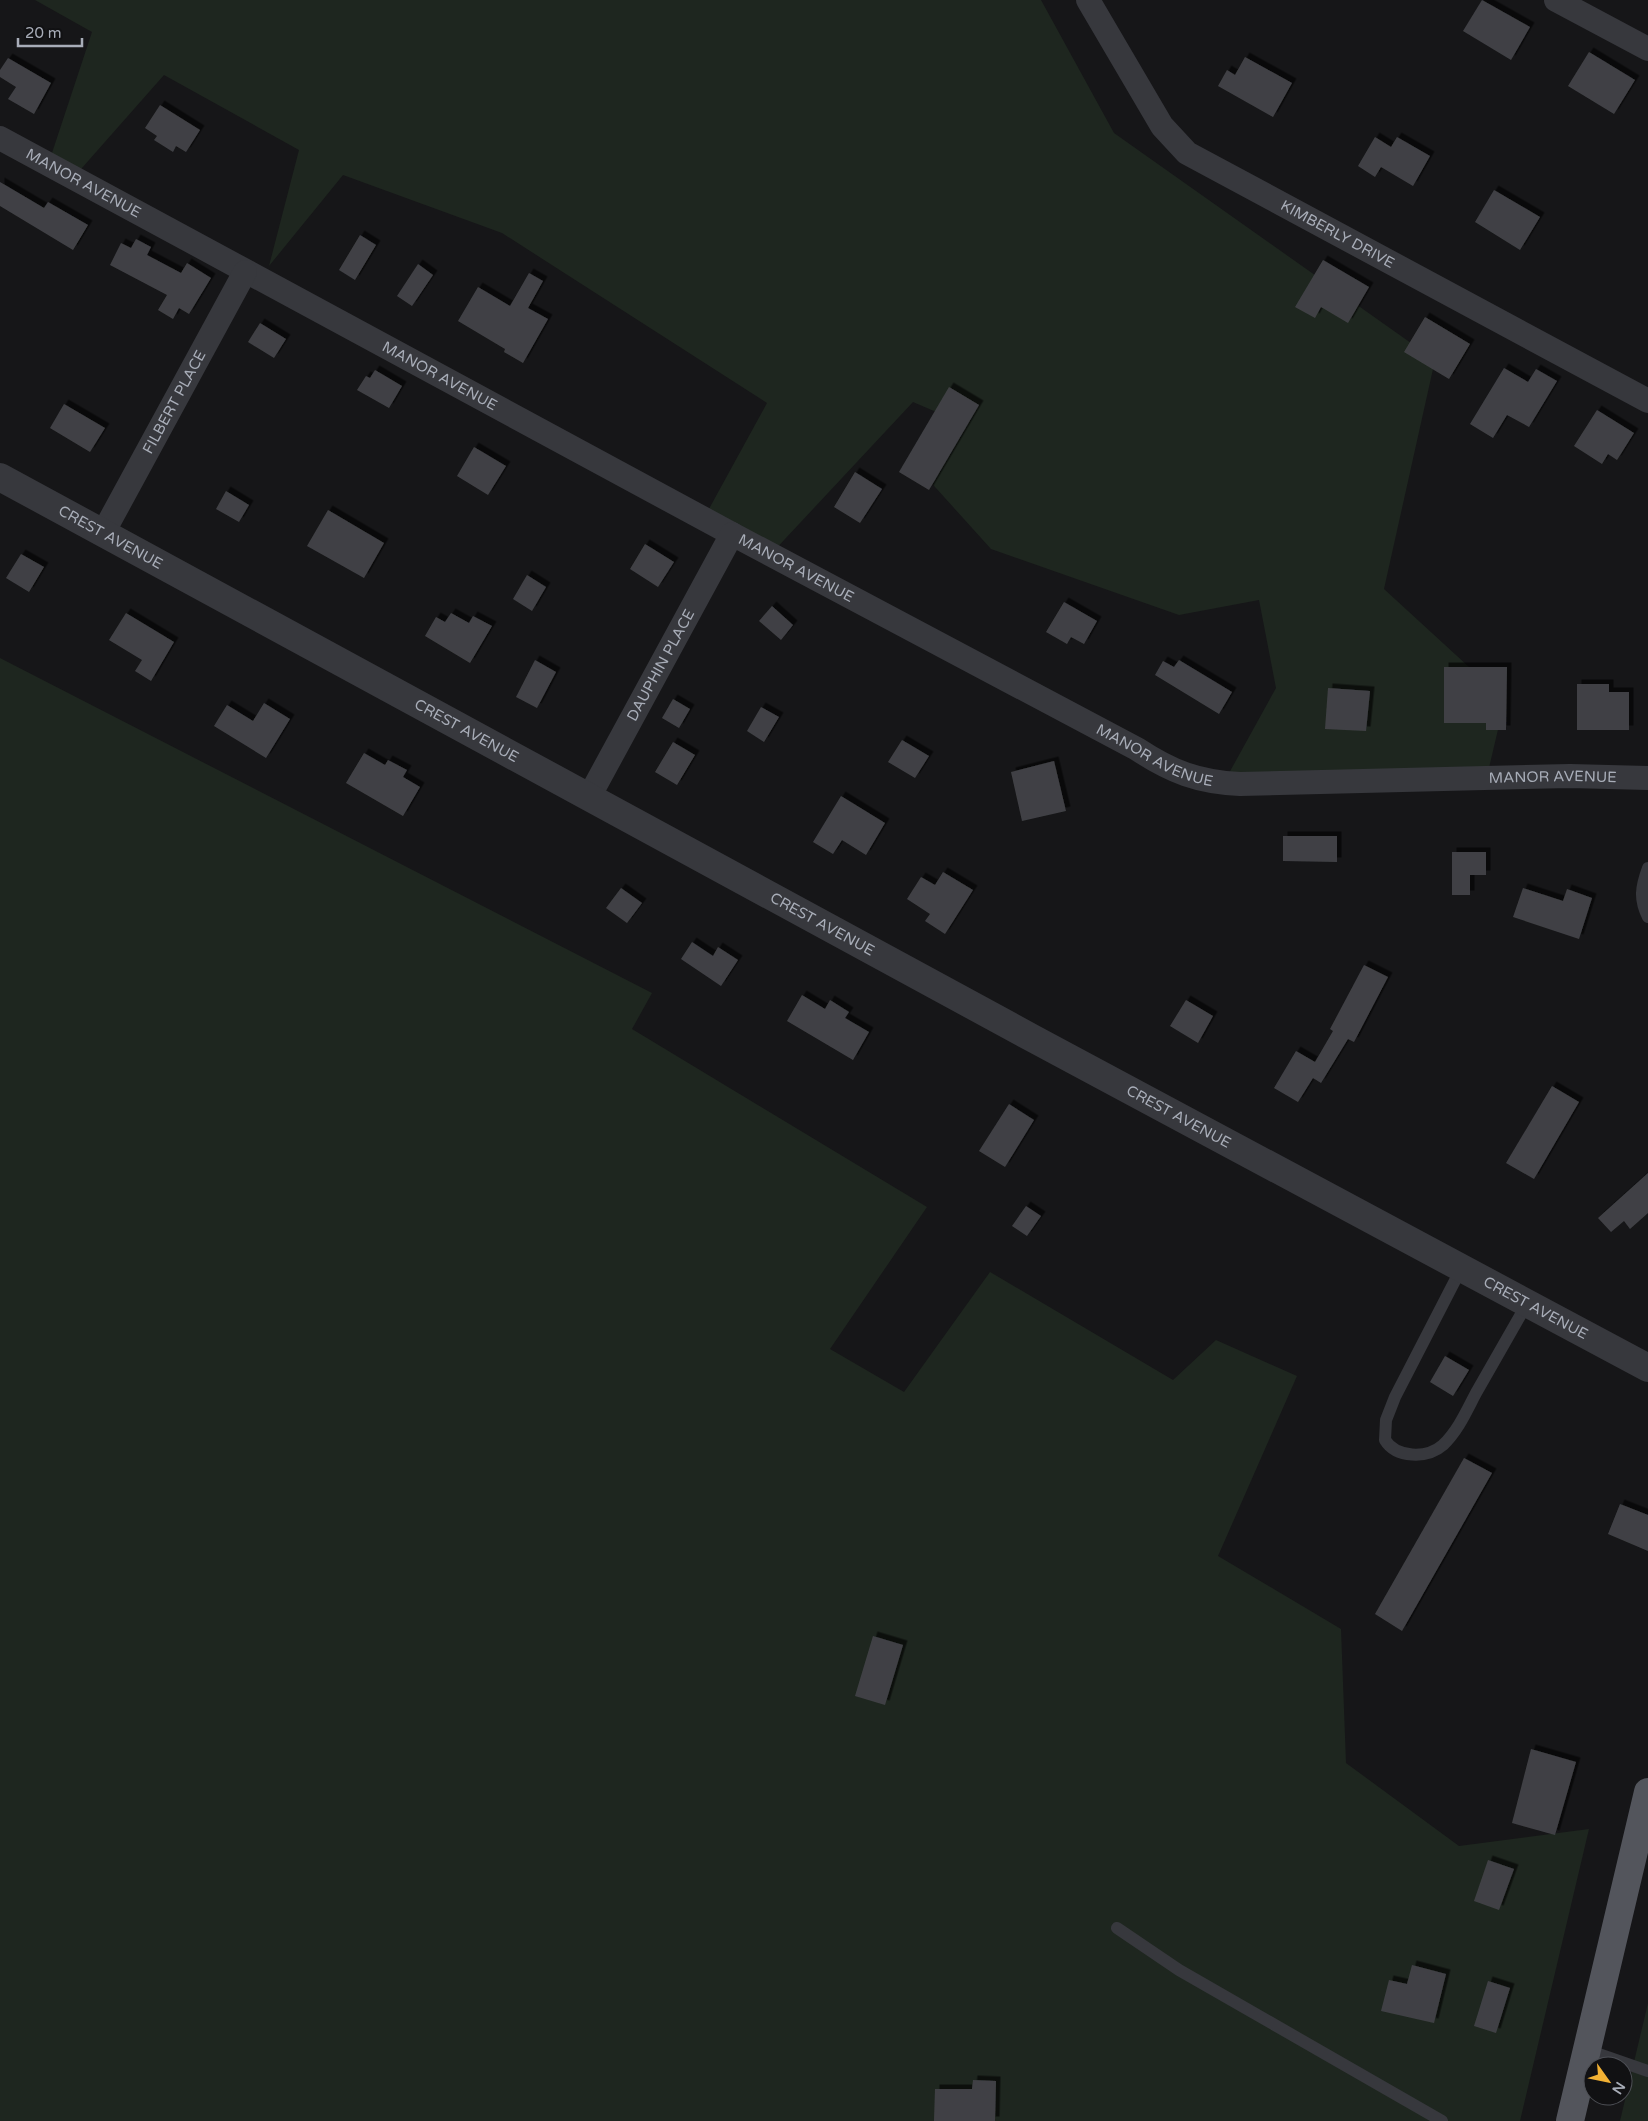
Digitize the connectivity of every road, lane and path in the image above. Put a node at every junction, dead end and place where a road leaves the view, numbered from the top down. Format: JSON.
{"nodes":[{"id":1,"x":1088,"y":0,"type":"edge"},
{"id":2,"x":1556,"y":0,"type":"edge"},
{"id":3,"x":1648,"y":49,"type":"edge"},
{"id":4,"x":0,"y":138,"type":"edge"},
{"id":5,"x":245,"y":272,"type":"junction"},
{"id":6,"x":1648,"y":401,"type":"edge"},
{"id":7,"x":0,"y":477,"type":"edge"},
{"id":8,"x":104,"y":533,"type":"junction"},
{"id":9,"x":732,"y":534,"type":"junction"},
{"id":10,"x":1648,"y":778,"type":"edge"},
{"id":11,"x":589,"y":797,"type":"junction"},
{"id":12,"x":1648,"y":868,"type":"edge"},
{"id":13,"x":1648,"y":917,"type":"edge"},
{"id":14,"x":1462,"y":1266,"type":"junction"},
{"id":15,"x":1528,"y":1302,"type":"junction"},
{"id":16,"x":1648,"y":1368,"type":"edge"},
{"id":17,"x":1648,"y":1792,"type":"edge"},
{"id":18,"x":1117,"y":1928,"type":"dead end"},
{"id":19,"x":1587,"y":2050,"type":"junction"},
{"id":20,"x":1648,"y":2071,"type":"edge"},
{"id":21,"x":1442,"y":2121,"type":"edge"},
{"id":22,"x":1570,"y":2121,"type":"edge"}],
"edges":[{"from":1,"to":6,"type":"street","name":"KIMBERLY DRIVE"},
{"from":2,"to":3,"type":"street"},
{"from":4,"to":5,"type":"street","name":"MANOR AVENUE"},
{"from":5,"to":8,"type":"street","name":"FILBERT PLACE"},
{"from":5,"to":9,"type":"street","name":"MANOR AVENUE"},
{"from":7,"to":8,"type":"street","name":"CREST AVENUE"},
{"from":8,"to":11,"type":"street","name":"CREST AVENUE"},
{"from":9,"to":10,"type":"street","name":"MANOR AVENUE"},
{"from":9,"to":11,"type":"street","name":"DAUPHIN PLACE"},
{"from":11,"to":14,"type":"street","name":"CREST AVENUE"},
{"from":12,"to":13,"type":"lane"},
{"from":14,"to":15,"type":"street","name":"CREST AVENUE"},
{"from":14,"to":15,"type":"lane"},
{"from":15,"to":16,"type":"street","name":"CREST AVENUE"},
{"from":17,"to":19,"type":"main road"},
{"from":18,"to":21,"type":"lane"},
{"from":19,"to":20,"type":"lane"},
{"from":19,"to":22,"type":"main road"}]}
